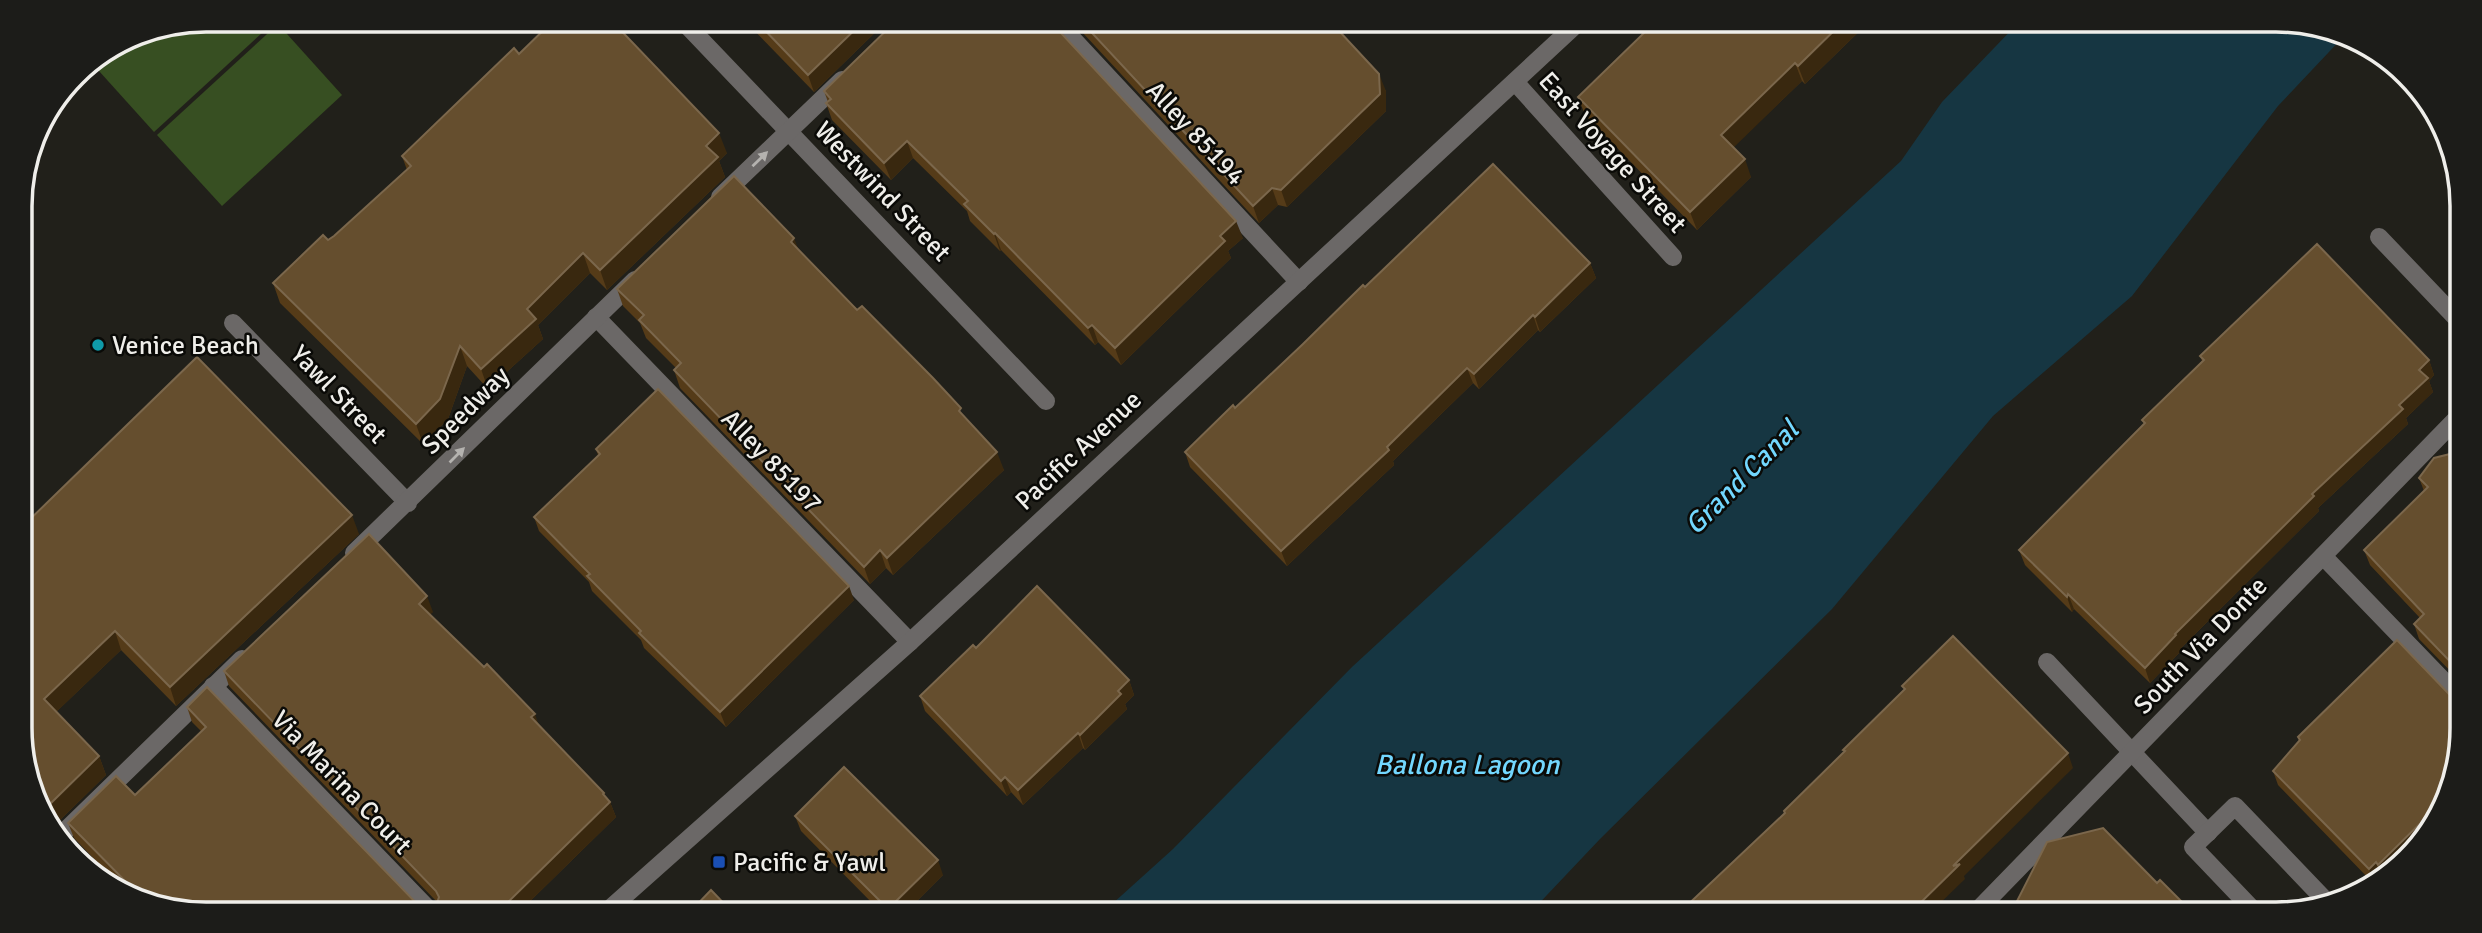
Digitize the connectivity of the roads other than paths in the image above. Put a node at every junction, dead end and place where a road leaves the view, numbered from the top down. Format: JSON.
{"nodes":[{"id":1,"x":694,"y":32,"type":"edge"},
{"id":2,"x":1066,"y":32,"type":"edge"},
{"id":3,"x":1568,"y":32,"type":"edge"},
{"id":4,"x":857,"y":66,"type":"edge"},
{"id":5,"x":1515,"y":82,"type":"junction"},
{"id":6,"x":789,"y":130,"type":"junction"},
{"id":7,"x":712,"y":205,"type":"edge"},
{"id":8,"x":2379,"y":237,"type":"dead end"},
{"id":9,"x":1673,"y":257,"type":"dead end"},
{"id":10,"x":644,"y":270,"type":"edge"},
{"id":11,"x":1299,"y":282,"type":"junction"},
{"id":12,"x":2450,"y":311,"type":"edge"},
{"id":13,"x":596,"y":317,"type":"junction"},
{"id":14,"x":233,"y":323,"type":"dead end"},
{"id":15,"x":1046,"y":401,"type":"dead end"},
{"id":16,"x":2450,"y":425,"type":"edge"},
{"id":17,"x":408,"y":503,"type":"junction"},
{"id":18,"x":2323,"y":556,"type":"junction"},
{"id":19,"x":340,"y":567,"type":"edge"},
{"id":20,"x":910,"y":642,"type":"junction"},
{"id":21,"x":252,"y":650,"type":"edge"},
{"id":22,"x":2047,"y":662,"type":"dead end"},
{"id":23,"x":213,"y":686,"type":"junction"},
{"id":24,"x":2450,"y":688,"type":"edge"},
{"id":25,"x":2132,"y":752,"type":"junction"},
{"id":26,"x":65,"y":830,"type":"edge"},
{"id":27,"x":2208,"y":833,"type":"junction"},
{"id":28,"x":2321,"y":896,"type":"edge"},
{"id":29,"x":1987,"y":901,"type":"edge"},
{"id":30,"x":2245,"y":901,"type":"edge"},
{"id":31,"x":421,"y":902,"type":"edge"},
{"id":32,"x":618,"y":902,"type":"edge"}],
"edges":[{"from":1,"to":6,"type":"street","name":"Westwind Street"},
{"from":2,"to":11,"type":"street","name":"Alley 85194"},
{"from":3,"to":5,"type":"street","name":"Pacific Avenue"},
{"from":4,"to":6,"type":"street"},
{"from":5,"to":9,"type":"street","name":"East Voyage Street"},
{"from":5,"to":11,"type":"street","name":"Pacific Avenue"},
{"from":7,"to":6,"type":"street","one_way":true},
{"from":6,"to":15,"type":"street","name":"Westwind Street"},
{"from":8,"to":12,"type":"street"},
{"from":10,"to":13,"type":"street","name":"Speedway"},
{"from":11,"to":20,"type":"street","name":"Pacific Avenue"},
{"from":17,"to":13,"type":"street","name":"Speedway","one_way":true},
{"from":13,"to":20,"type":"street","name":"Alley 85197"},
{"from":14,"to":17,"type":"street","name":"Yawl Street"},
{"from":16,"to":18,"type":"street","name":"South Via Donte"},
{"from":17,"to":19,"type":"street","name":"Speedway"},
{"from":18,"to":24,"type":"street"},
{"from":18,"to":25,"type":"street","name":"South Via Donte"},
{"from":20,"to":32,"type":"street","name":"Pacific Avenue"},
{"from":21,"to":23,"type":"street"},
{"from":22,"to":25,"type":"street"},
{"from":23,"to":26,"type":"street"},
{"from":23,"to":31,"type":"street","name":"Via Marina Court"},
{"from":25,"to":27,"type":"street"},
{"from":25,"to":29,"type":"street","name":"South Via Donte"},
{"from":27,"to":28,"type":"street"},
{"from":27,"to":30,"type":"street"}]}
